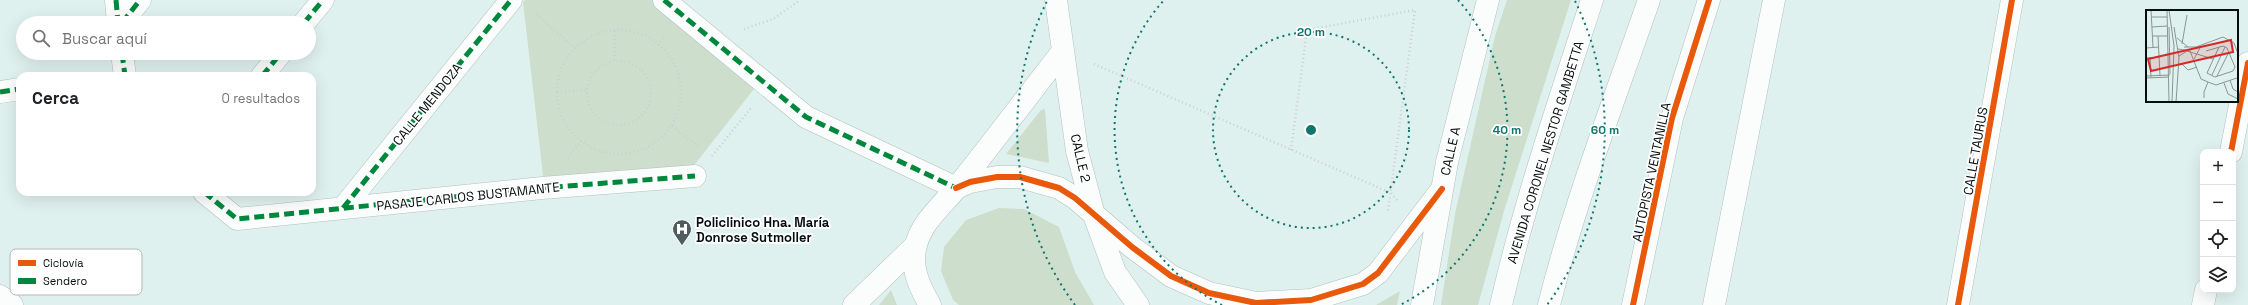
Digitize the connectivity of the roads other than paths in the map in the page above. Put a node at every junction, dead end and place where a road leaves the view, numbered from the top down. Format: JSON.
{"nodes":[{"id":1,"x":116,"y":0,"type":"edge"},
{"id":2,"x":140,"y":0,"type":"edge"},
{"id":3,"x":323,"y":0,"type":"edge"},
{"id":4,"x":510,"y":0,"type":"edge"},
{"id":5,"x":664,"y":0,"type":"edge"},
{"id":6,"x":1056,"y":0,"type":"edge"},
{"id":7,"x":1488,"y":0,"type":"edge"},
{"id":8,"x":1592,"y":0,"type":"edge"},
{"id":9,"x":1649,"y":0,"type":"edge"},
{"id":10,"x":1710,"y":0,"type":"edge"},
{"id":11,"x":1774,"y":0,"type":"edge"},
{"id":12,"x":2012,"y":0,"type":"edge"},
{"id":13,"x":117,"y":16,"type":"edge"},
{"id":14,"x":127,"y":16,"type":"edge"},
{"id":15,"x":310,"y":16,"type":"edge"},
{"id":16,"x":1062,"y":52,"type":"junction"},
{"id":17,"x":122,"y":60,"type":"edge"},
{"id":18,"x":275,"y":60,"type":"edge"},
{"id":19,"x":2248,"y":63,"type":"edge"},
{"id":20,"x":123,"y":72,"type":"edge"},
{"id":21,"x":265,"y":72,"type":"edge"},
{"id":22,"x":16,"y":90,"type":"edge"},
{"id":23,"x":0,"y":92,"type":"edge"},
{"id":24,"x":2232,"y":149,"type":"edge"},
{"id":25,"x":695,"y":176,"type":"road end"},
{"id":26,"x":956,"y":188,"type":"junction"},
{"id":27,"x":1442,"y":189,"type":"junction"},
{"id":28,"x":209,"y":196,"type":"edge"},
{"id":29,"x":343,"y":208,"type":"junction"},
{"id":30,"x":1094,"y":215,"type":"junction"},
{"id":31,"x":916,"y":245,"type":"junction"},
{"id":32,"x":2205,"y":293,"type":"edge"},
{"id":33,"x":0,"y":296,"type":"edge"},
{"id":34,"x":12,"y":305,"type":"edge"},
{"id":35,"x":854,"y":305,"type":"edge"},
{"id":36,"x":930,"y":305,"type":"edge"},
{"id":37,"x":1138,"y":305,"type":"edge"},
{"id":38,"x":1422,"y":305,"type":"edge"},
{"id":39,"x":1501,"y":305,"type":"edge"},
{"id":40,"x":1549,"y":305,"type":"edge"},
{"id":41,"x":1633,"y":305,"type":"edge"},
{"id":42,"x":1714,"y":305,"type":"edge"},
{"id":43,"x":1960,"y":305,"type":"edge"},
{"id":44,"x":2203,"y":305,"type":"edge"}],
"edges":[{"from":1,"to":13,"type":"main road"},
{"from":2,"to":14,"type":"main road"},
{"from":3,"to":15,"type":"main road"},
{"from":4,"to":29,"type":"main road","name":"CALLE MENDOZA"},
{"from":5,"to":26,"type":"main road"},
{"from":6,"to":16,"type":"main road","name":"CALLE 2"},
{"from":7,"to":27,"type":"main road","name":"CALLE A"},
{"from":8,"to":39,"type":"main road","name":"AVENIDA CORONEL NESTOR GAMBETTA"},
{"from":9,"to":40,"type":"main road"},
{"from":10,"to":41,"type":"main road","name":"AUTOPISTA VENTANILLA"},
{"from":11,"to":42,"type":"main road"},
{"from":12,"to":43,"type":"main road","name":"CALLE TAURUS"},
{"from":16,"to":26,"type":"main road"},
{"from":16,"to":30,"type":"main road","name":"CALLE 2"},
{"from":17,"to":20,"type":"main road"},
{"from":18,"to":21,"type":"main road"},
{"from":19,"to":24,"type":"main road"},
{"from":22,"to":23,"type":"main road"},
{"from":25,"to":29,"type":"main road","name":"PASAJE CARLOS BUSTAMANTE"},
{"from":26,"to":30,"type":"main road"},
{"from":26,"to":31,"type":"main road"},
{"from":27,"to":30,"type":"main road"},
{"from":27,"to":38,"type":"main road","name":"CALLE A"},
{"from":28,"to":29,"type":"main road","name":"PASAJE CARLOS BUSTAMANTE"},
{"from":30,"to":37,"type":"main road","name":"CALLE 2"},
{"from":31,"to":35,"type":"main road"},
{"from":31,"to":36,"type":"main road"},
{"from":32,"to":44,"type":"main road"},
{"from":33,"to":34,"type":"main road"}]}
